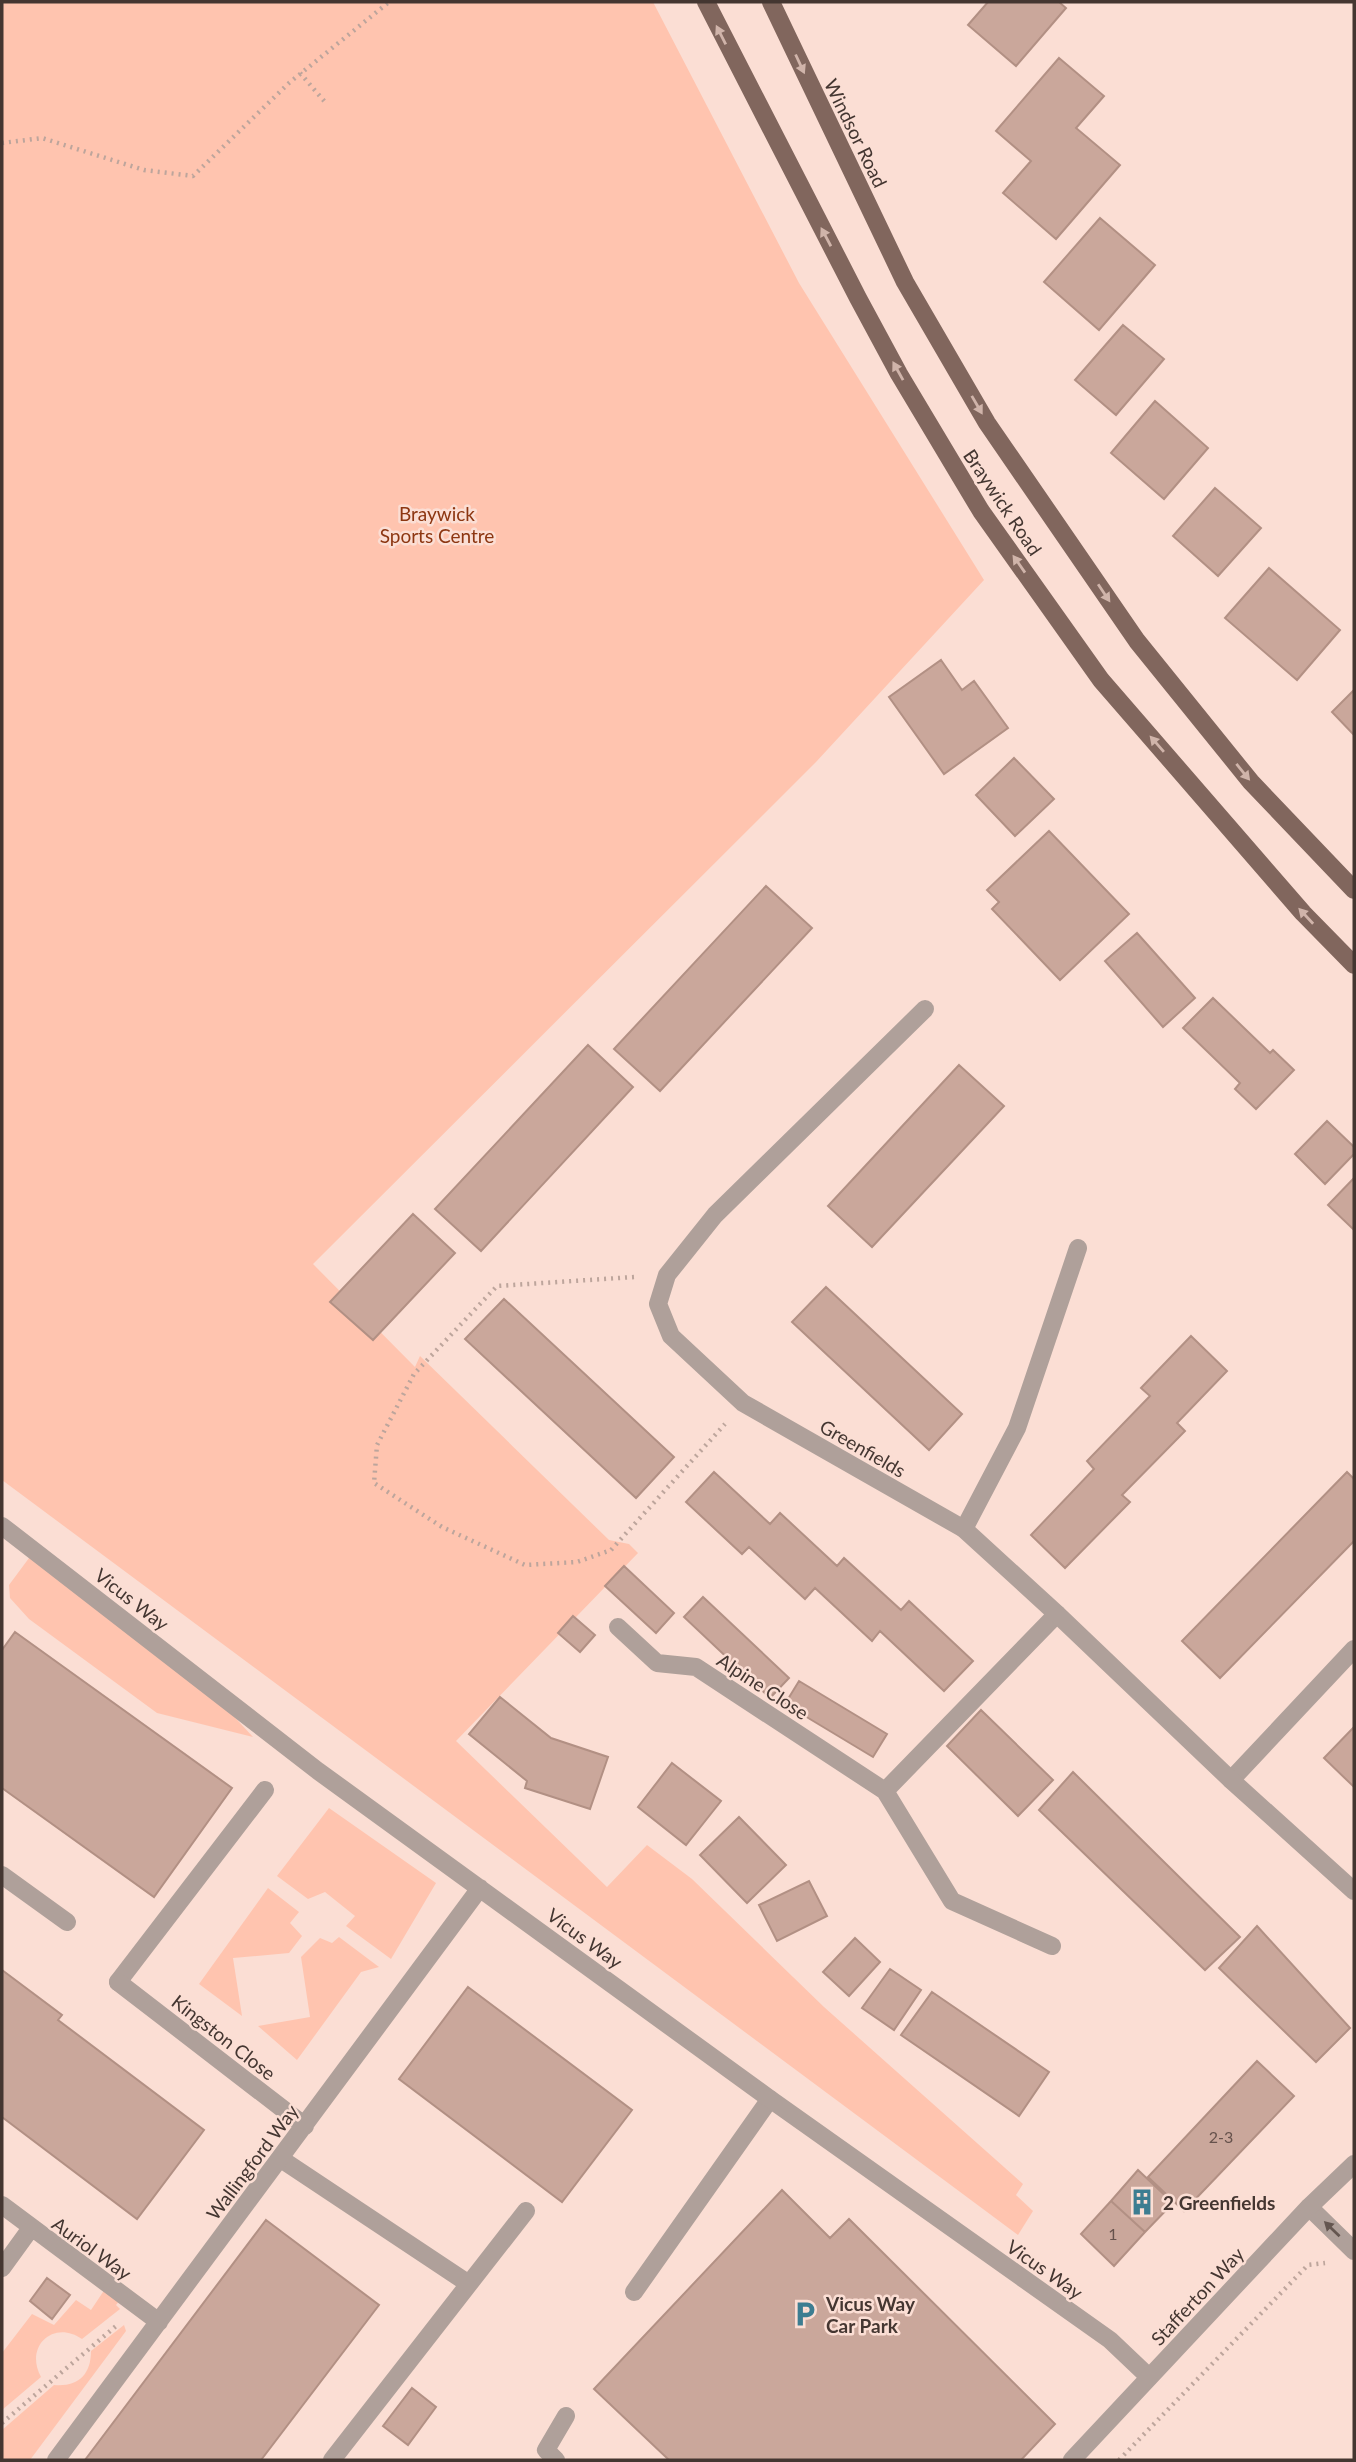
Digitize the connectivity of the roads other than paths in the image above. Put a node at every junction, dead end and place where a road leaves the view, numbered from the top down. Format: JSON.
{"nodes":[{"id":1,"x":706,"y":2,"type":"edge"},
{"id":2,"x":771,"y":2,"type":"edge"},
{"id":3,"x":905,"y":282,"type":"joint"},
{"id":4,"x":1354,"y":890,"type":"edge"},
{"id":5,"x":1354,"y":965,"type":"edge"},
{"id":6,"x":925,"y":1009,"type":"dead end"},
{"id":7,"x":1078,"y":1248,"type":"dead end"},
{"id":8,"x":2,"y":1526,"type":"edge"},
{"id":9,"x":964,"y":1529,"type":"junction"},
{"id":10,"x":1057,"y":1614,"type":"junction"},
{"id":11,"x":618,"y":1627,"type":"dead end"},
{"id":12,"x":1354,"y":1649,"type":"edge"},
{"id":13,"x":1231,"y":1780,"type":"junction"},
{"id":14,"x":265,"y":1790,"type":"dead end"},
{"id":15,"x":885,"y":1791,"type":"junction"},
{"id":16,"x":2,"y":1875,"type":"edge"},
{"id":17,"x":480,"y":1888,"type":"junction"},
{"id":18,"x":1354,"y":1891,"type":"edge"},
{"id":19,"x":67,"y":1922,"type":"dead end"},
{"id":20,"x":1052,"y":1947,"type":"dead end"},
{"id":21,"x":770,"y":2099,"type":"junction"},
{"id":22,"x":305,"y":2126,"type":"junction"},
{"id":23,"x":281,"y":2159,"type":"junction"},
{"id":24,"x":1354,"y":2166,"type":"edge"},
{"id":25,"x":2,"y":2205,"type":"edge"},
{"id":26,"x":1309,"y":2207,"type":"junction"},
{"id":27,"x":526,"y":2211,"type":"dead end"},
{"id":28,"x":31,"y":2228,"type":"junction"},
{"id":29,"x":1354,"y":2251,"type":"edge"},
{"id":30,"x":2,"y":2268,"type":"edge"},
{"id":31,"x":470,"y":2284,"type":"junction"},
{"id":32,"x":634,"y":2292,"type":"dead end"},
{"id":33,"x":159,"y":2322,"type":"junction"},
{"id":34,"x":1149,"y":2377,"type":"junction"},
{"id":35,"x":566,"y":2416,"type":"dead end"},
{"id":36,"x":55,"y":2460,"type":"edge"},
{"id":37,"x":332,"y":2460,"type":"edge"},
{"id":38,"x":556,"y":2460,"type":"edge"},
{"id":39,"x":1072,"y":2460,"type":"edge"}],
"edges":[{"from":5,"to":1,"type":"main road","name":"Braywick Road","one_way":true},
{"from":2,"to":3,"type":"main road","name":"Windsor Road","one_way":true},
{"from":3,"to":4,"type":"main road","name":"Braywick Road","one_way":true},
{"from":6,"to":9,"type":"street","name":"Greenfields"},
{"from":7,"to":9,"type":"street"},
{"from":8,"to":17,"type":"street","name":"Vicus Way"},
{"from":9,"to":10,"type":"street","name":"Greenfields"},
{"from":10,"to":13,"type":"street","name":"Greenfields"},
{"from":10,"to":15,"type":"street"},
{"from":11,"to":15,"type":"street","name":"Alpine Close"},
{"from":12,"to":13,"type":"street"},
{"from":13,"to":18,"type":"street","name":"Greenfields"},
{"from":14,"to":22,"type":"street","name":"Kingston Close"},
{"from":15,"to":20,"type":"street","name":"Alpine Close"},
{"from":16,"to":19,"type":"street"},
{"from":17,"to":21,"type":"street","name":"Vicus Way"},
{"from":17,"to":22,"type":"street","name":"Wallingford Way"},
{"from":21,"to":32,"type":"street"},
{"from":21,"to":34,"type":"street","name":"Vicus Way"},
{"from":22,"to":23,"type":"street","name":"Wallingford Way"},
{"from":23,"to":31,"type":"street"},
{"from":23,"to":33,"type":"street","name":"Wallingford Way"},
{"from":24,"to":26,"type":"street","name":"Stafferton Way"},
{"from":25,"to":28,"type":"street","name":"Auriol Way"},
{"from":29,"to":26,"type":"street","one_way":true},
{"from":26,"to":34,"type":"street","name":"Stafferton Way"},
{"from":27,"to":31,"type":"street"},
{"from":28,"to":30,"type":"street"},
{"from":28,"to":33,"type":"street","name":"Auriol Way"},
{"from":31,"to":37,"type":"street"},
{"from":33,"to":36,"type":"street","name":"Wallingford Way"},
{"from":34,"to":39,"type":"street","name":"Stafferton Way"},
{"from":35,"to":38,"type":"street"}]}
